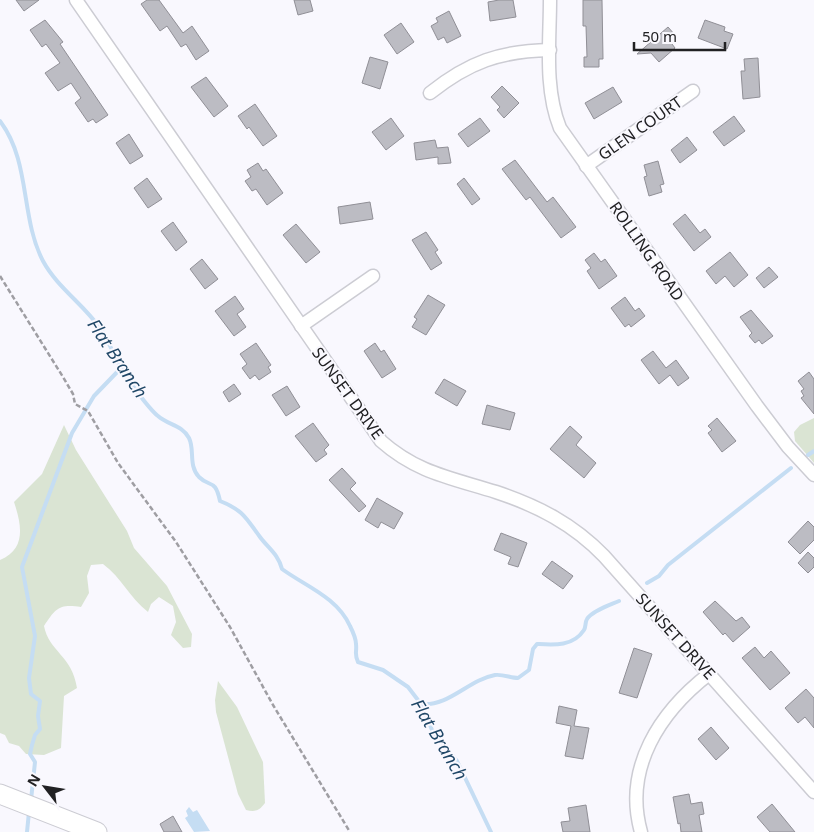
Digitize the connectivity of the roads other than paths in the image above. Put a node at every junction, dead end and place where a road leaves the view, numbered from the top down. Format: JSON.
{"nodes":[{"id":1,"x":76,"y":0,"type":"edge"},
{"id":2,"x":550,"y":0,"type":"edge"},
{"id":3,"x":550,"y":50,"type":"junction"},
{"id":4,"x":693,"y":90,"type":"dead end"},
{"id":5,"x":430,"y":93,"type":"dead end"},
{"id":6,"x":586,"y":166,"type":"junction"},
{"id":7,"x":372,"y":276,"type":"dead end"},
{"id":8,"x":301,"y":326,"type":"junction"},
{"id":9,"x":814,"y":475,"type":"edge"},
{"id":10,"x":709,"y":674,"type":"junction"},
{"id":11,"x":814,"y":792,"type":"edge"},
{"id":12,"x":0,"y":794,"type":"edge"},
{"id":13,"x":98,"y":832,"type":"edge"},
{"id":14,"x":641,"y":832,"type":"edge"}],
"edges":[{"from":1,"to":8,"type":"street","name":"SUNSET DRIVE"},
{"from":2,"to":3,"type":"street","name":"ROLLING ROAD"},
{"from":3,"to":5,"type":"street"},
{"from":3,"to":6,"type":"street","name":"ROLLING ROAD"},
{"from":4,"to":6,"type":"street","name":"GLEN COURT"},
{"from":6,"to":9,"type":"street","name":"ROLLING ROAD"},
{"from":7,"to":8,"type":"street"},
{"from":8,"to":10,"type":"street","name":"SUNSET DRIVE"},
{"from":10,"to":11,"type":"street","name":"SUNSET DRIVE"},
{"from":10,"to":14,"type":"street"},
{"from":12,"to":13,"type":"street"}]}
